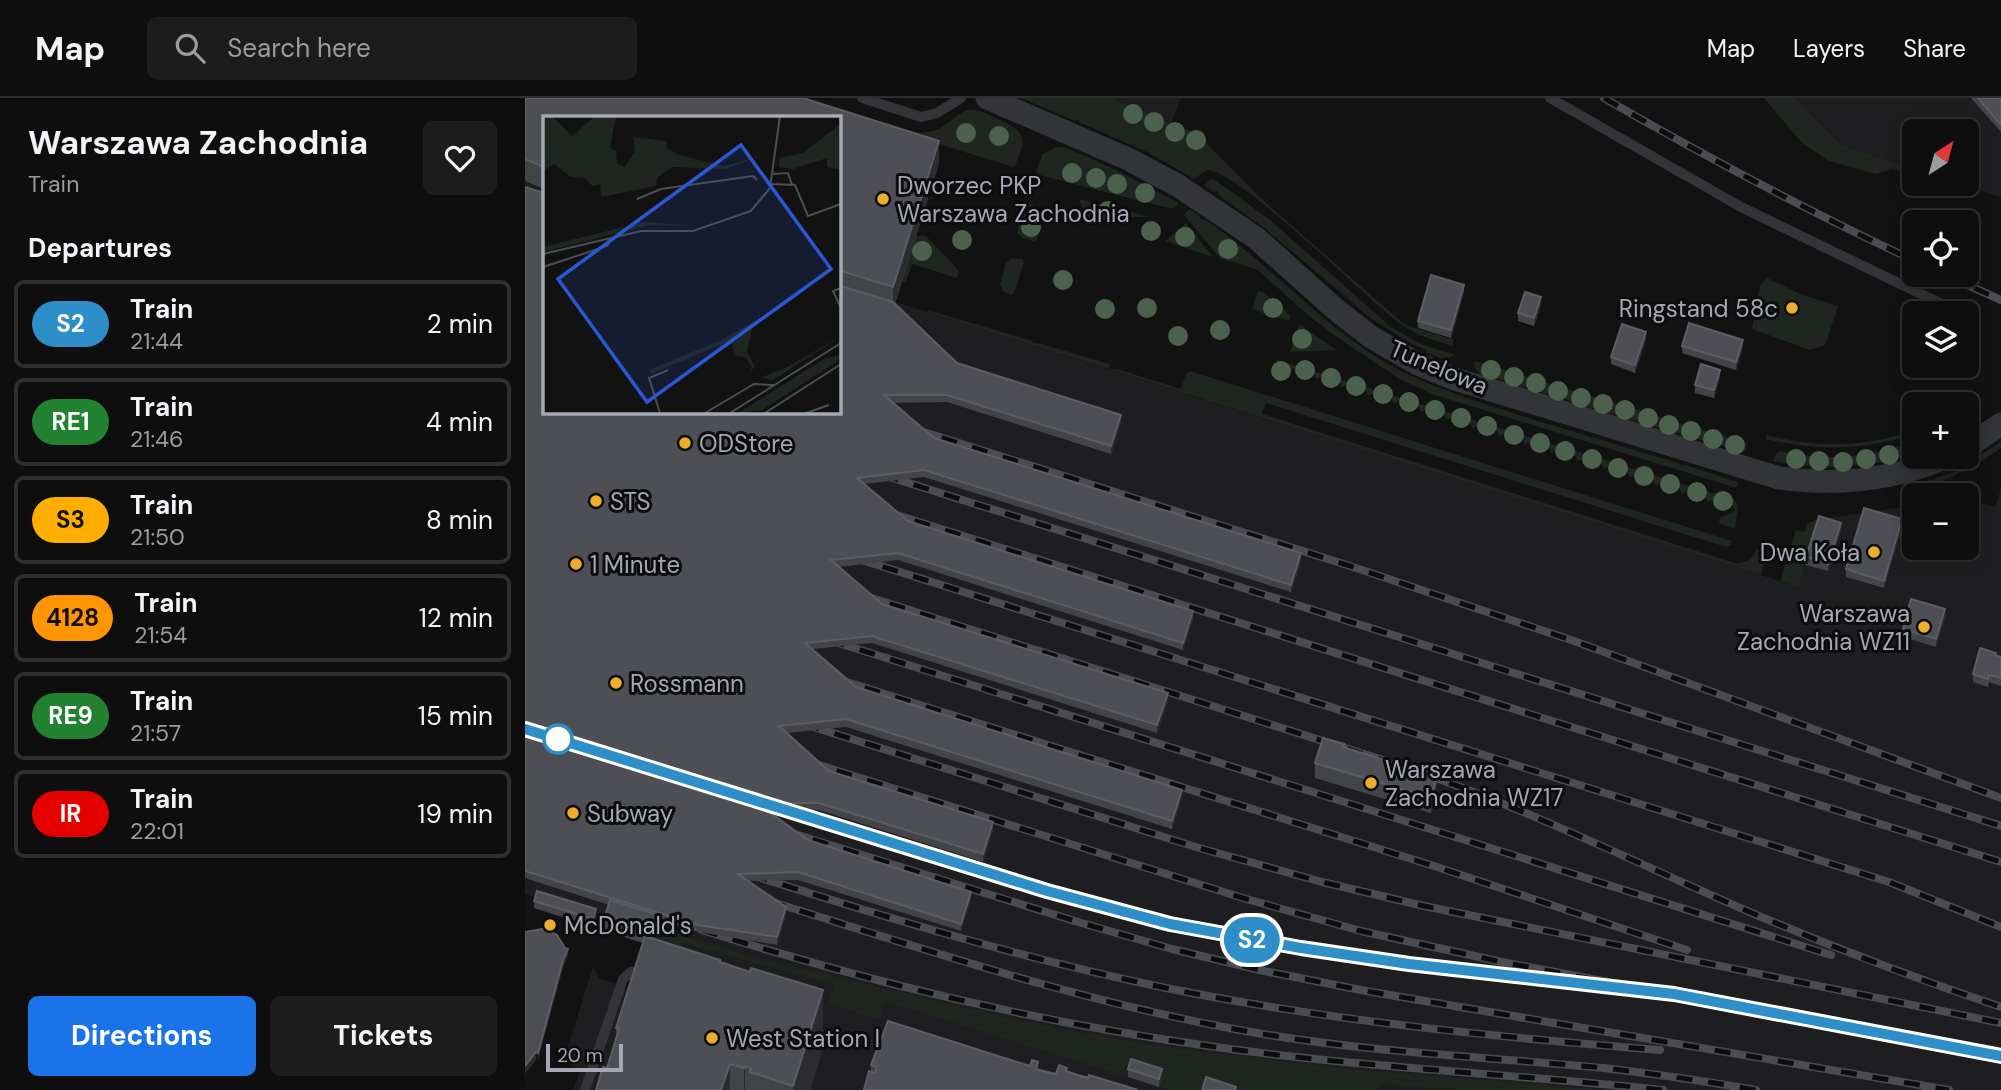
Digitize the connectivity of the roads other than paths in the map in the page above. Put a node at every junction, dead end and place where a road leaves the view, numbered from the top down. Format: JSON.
{"nodes":[{"id":1,"x":862,"y":98,"type":"edge"},
{"id":2,"x":961,"y":98,"type":"edge"},
{"id":3,"x":987,"y":98,"type":"edge"},
{"id":4,"x":1550,"y":98,"type":"edge"},
{"id":5,"x":1936,"y":301,"type":"edge"},
{"id":6,"x":2001,"y":424,"type":"edge"},
{"id":7,"x":1979,"y":439,"type":"edge"},
{"id":8,"x":1912,"y":469,"type":"edge"},
{"id":9,"x":656,"y":973,"type":"edge"},
{"id":10,"x":585,"y":1090,"type":"edge"}],
"edges":[{"from":1,"to":2,"type":"lane"},
{"from":3,"to":8,"type":"street","name":"Tunelowa"},
{"from":4,"to":5,"type":"lane"},
{"from":6,"to":7,"type":"street"},
{"from":9,"to":10,"type":"lane"}]}
